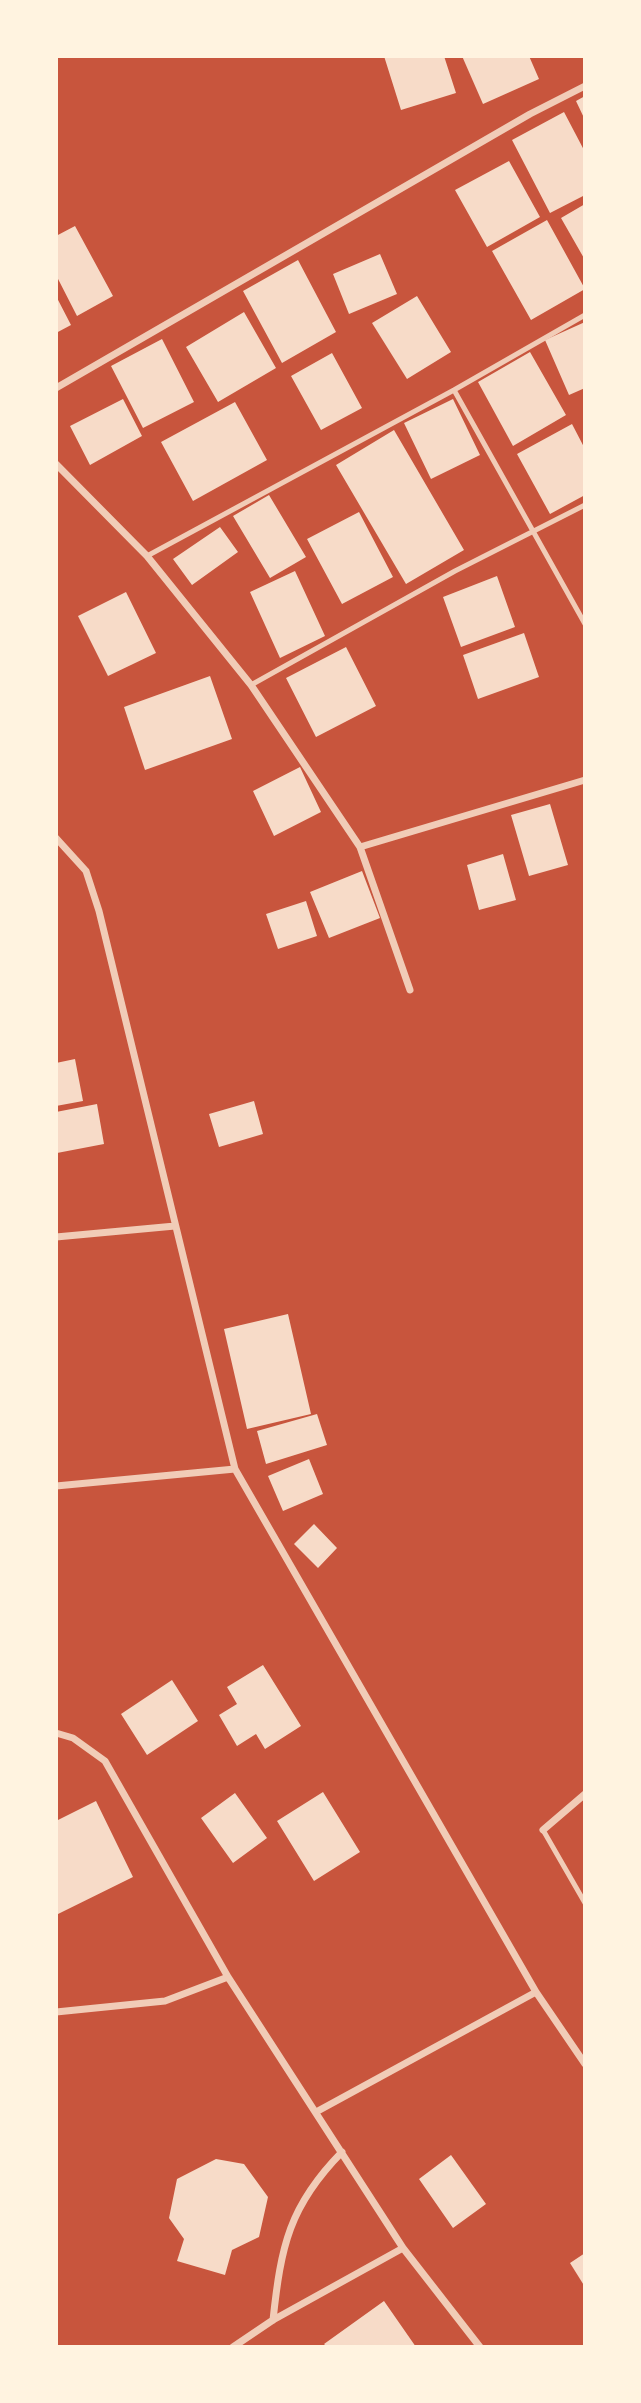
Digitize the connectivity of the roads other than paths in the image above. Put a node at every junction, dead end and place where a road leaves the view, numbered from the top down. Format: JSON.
{"nodes":[{"id":1,"x":585,"y":86,"type":"edge"},
{"id":2,"x":585,"y":315,"type":"edge"},
{"id":3,"x":56,"y":388,"type":"edge"},
{"id":4,"x":454,"y":390,"type":"junction"},
{"id":5,"x":56,"y":464,"type":"edge"},
{"id":6,"x":585,"y":505,"type":"edge"},
{"id":7,"x":533,"y":532,"type":"junction"},
{"id":8,"x":147,"y":556,"type":"junction"},
{"id":9,"x":585,"y":624,"type":"edge"},
{"id":10,"x":251,"y":685,"type":"junction"},
{"id":11,"x":585,"y":780,"type":"edge"},
{"id":12,"x":56,"y":838,"type":"edge"},
{"id":13,"x":360,"y":847,"type":"junction"},
{"id":14,"x":410,"y":990,"type":"dead end"},
{"id":15,"x":175,"y":1226,"type":"junction"},
{"id":16,"x":56,"y":1237,"type":"edge"},
{"id":17,"x":235,"y":1469,"type":"junction"},
{"id":18,"x":56,"y":1486,"type":"edge"},
{"id":19,"x":56,"y":1734,"type":"edge"},
{"id":20,"x":585,"y":1794,"type":"edge"},
{"id":21,"x":543,"y":1830,"type":"joint"},
{"id":22,"x":585,"y":1903,"type":"edge"},
{"id":23,"x":228,"y":1977,"type":"junction"},
{"id":24,"x":536,"y":1992,"type":"junction"},
{"id":25,"x":56,"y":2012,"type":"edge"},
{"id":26,"x":585,"y":2064,"type":"edge"},
{"id":27,"x":316,"y":2112,"type":"junction"},
{"id":28,"x":341,"y":2152,"type":"junction"},
{"id":29,"x":403,"y":2248,"type":"junction"},
{"id":30,"x":274,"y":2320,"type":"junction"},
{"id":31,"x":233,"y":2347,"type":"edge"},
{"id":32,"x":480,"y":2347,"type":"edge"}],
"edges":[{"from":1,"to":3,"type":"street"},
{"from":2,"to":4,"type":"lane"},
{"from":4,"to":7,"type":"lane"},
{"from":4,"to":8,"type":"lane"},
{"from":5,"to":8,"type":"street"},
{"from":6,"to":7,"type":"lane"},
{"from":7,"to":9,"type":"lane"},
{"from":7,"to":10,"type":"lane"},
{"from":8,"to":10,"type":"street"},
{"from":10,"to":13,"type":"street"},
{"from":11,"to":13,"type":"street"},
{"from":12,"to":15,"type":"street"},
{"from":13,"to":14,"type":"street"},
{"from":15,"to":16,"type":"street"},
{"from":15,"to":17,"type":"street"},
{"from":17,"to":18,"type":"street"},
{"from":17,"to":24,"type":"street"},
{"from":19,"to":23,"type":"street"},
{"from":20,"to":21,"type":"street"},
{"from":21,"to":22,"type":"lane"},
{"from":23,"to":25,"type":"street"},
{"from":23,"to":27,"type":"street"},
{"from":24,"to":26,"type":"street"},
{"from":24,"to":27,"type":"street"},
{"from":27,"to":28,"type":"street"},
{"from":28,"to":29,"type":"street"},
{"from":28,"to":30,"type":"street"},
{"from":29,"to":30,"type":"street"},
{"from":29,"to":32,"type":"street"},
{"from":30,"to":31,"type":"street"}]}
